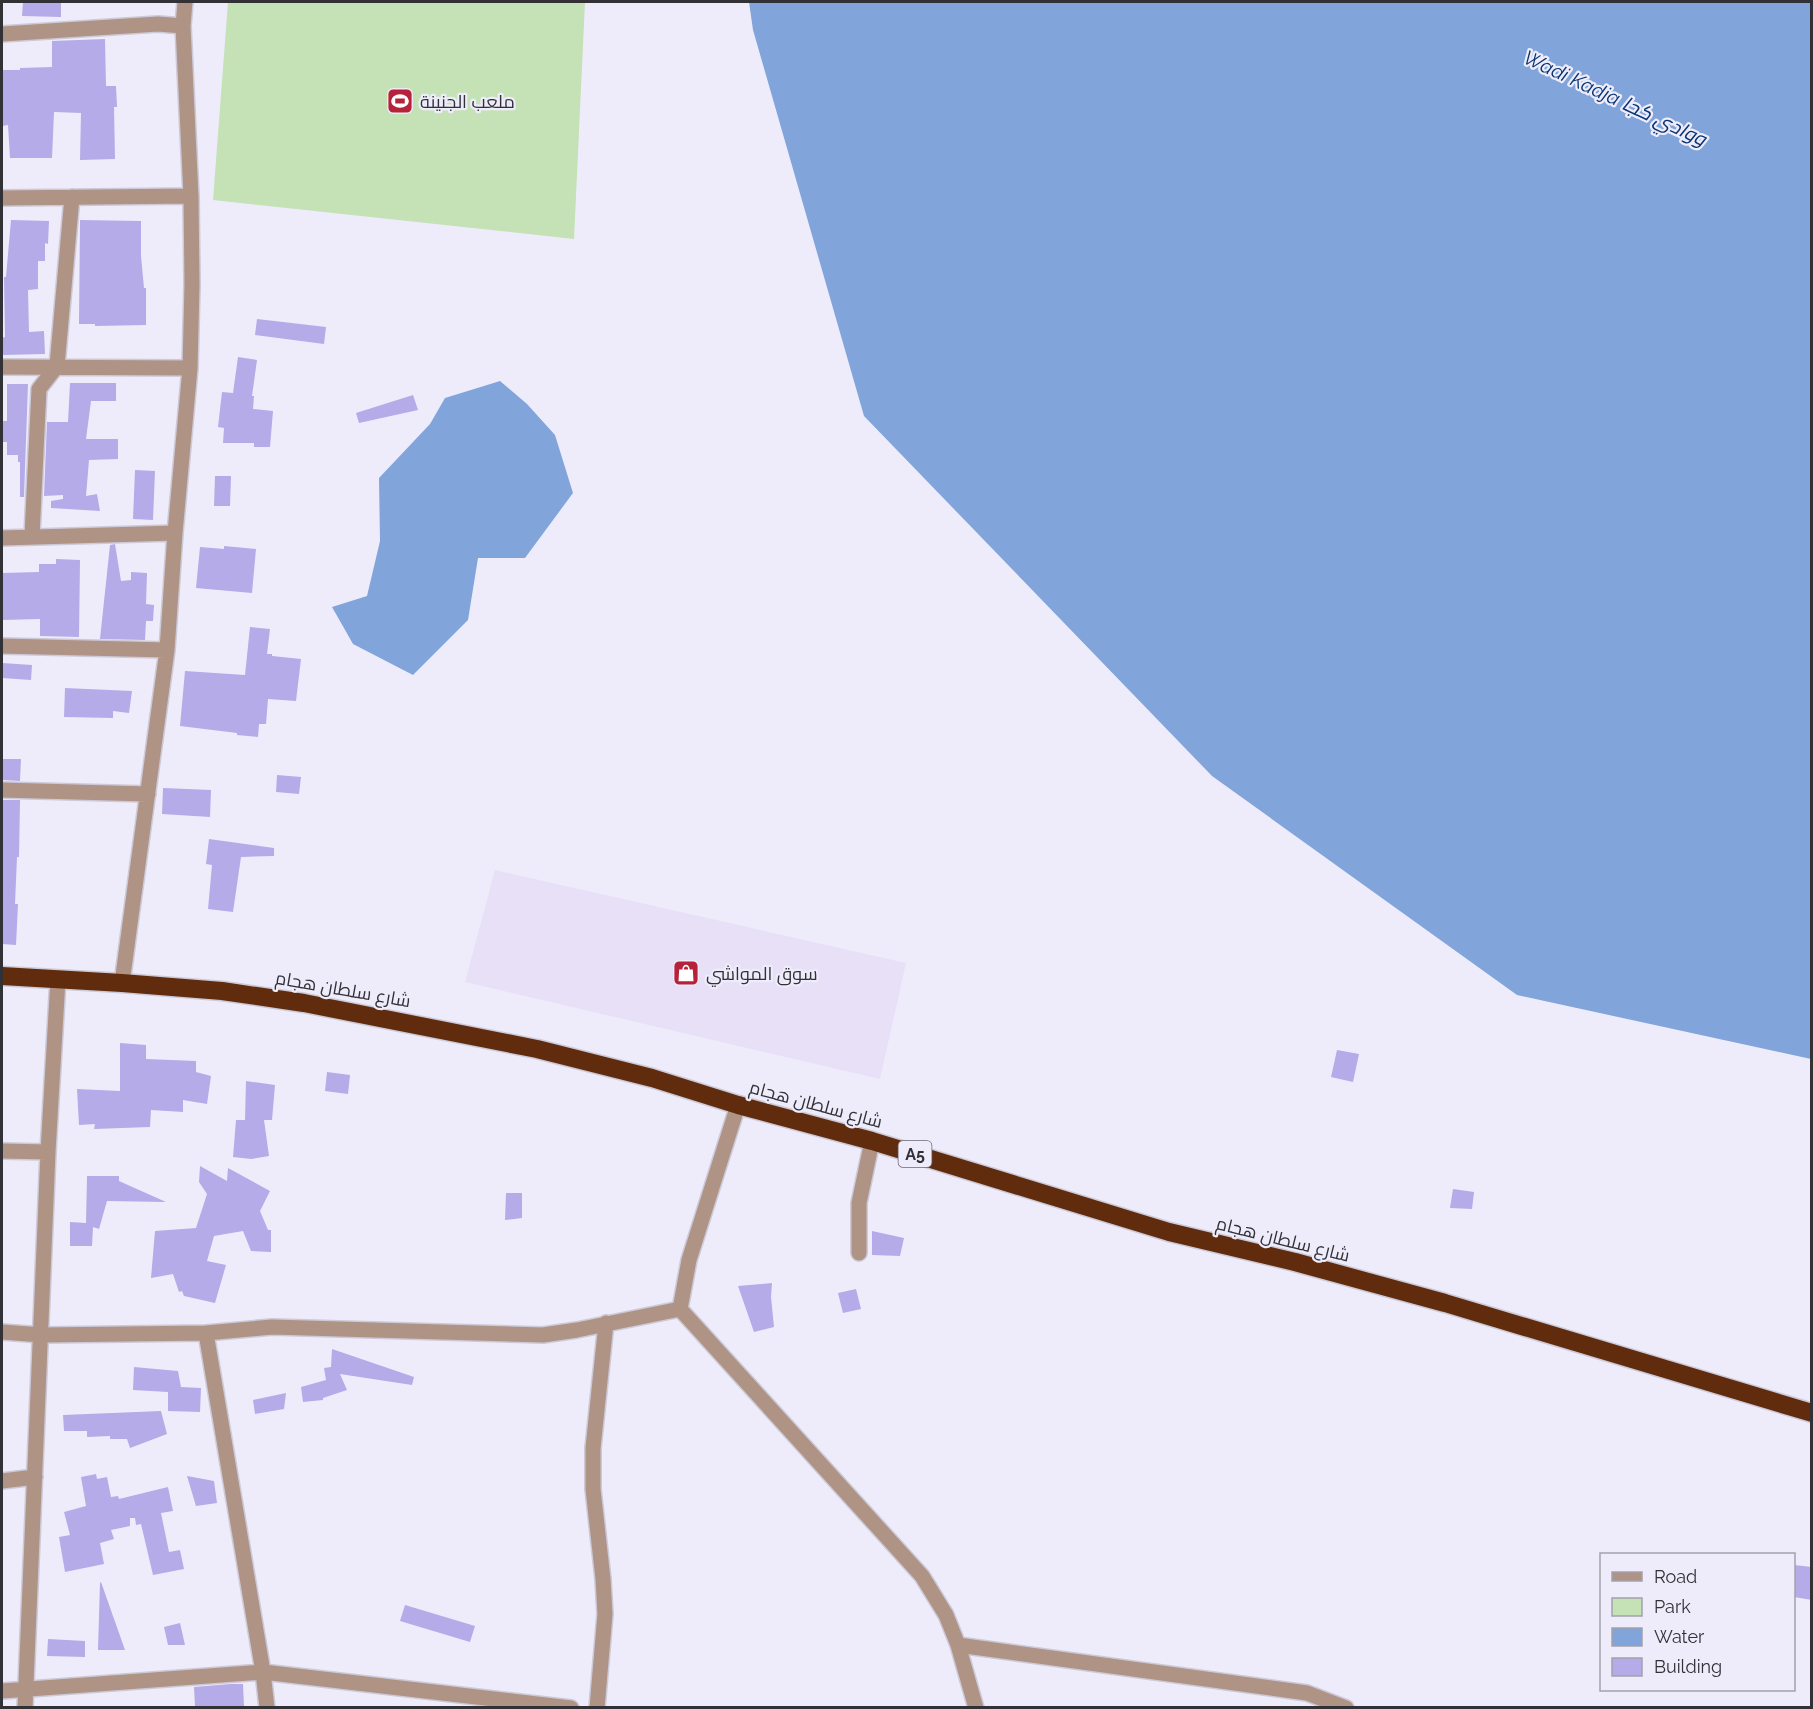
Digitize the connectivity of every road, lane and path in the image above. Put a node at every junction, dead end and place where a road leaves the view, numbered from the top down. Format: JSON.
{"nodes":[{"id":1,"x":185,"y":2,"type":"edge"},
{"id":2,"x":183,"y":26,"type":"junction"},
{"id":3,"x":2,"y":34,"type":"edge"},
{"id":4,"x":191,"y":195,"type":"junction"},
{"id":5,"x":72,"y":197,"type":"junction"},
{"id":6,"x":2,"y":198,"type":"edge"},
{"id":7,"x":57,"y":366,"type":"junction"},
{"id":8,"x":2,"y":367,"type":"edge"},
{"id":9,"x":190,"y":368,"type":"junction"},
{"id":10,"x":175,"y":533,"type":"junction"},
{"id":11,"x":32,"y":536,"type":"junction"},
{"id":12,"x":2,"y":538,"type":"edge"},
{"id":13,"x":2,"y":646,"type":"edge"},
{"id":14,"x":167,"y":650,"type":"junction"},
{"id":15,"x":2,"y":790,"type":"edge"},
{"id":16,"x":148,"y":794,"type":"junction"},
{"id":17,"x":2,"y":976,"type":"edge"},
{"id":18,"x":58,"y":979,"type":"junction"},
{"id":19,"x":122,"y":983,"type":"junction"},
{"id":20,"x":738,"y":1105,"type":"junction"},
{"id":21,"x":872,"y":1141,"type":"junction"},
{"id":22,"x":2,"y":1151,"type":"edge"},
{"id":23,"x":48,"y":1152,"type":"junction"},
{"id":24,"x":859,"y":1253,"type":"dead end"},
{"id":25,"x":680,"y":1309,"type":"junction"},
{"id":26,"x":606,"y":1323,"type":"junction"},
{"id":27,"x":2,"y":1332,"type":"edge"},
{"id":28,"x":206,"y":1333,"type":"junction"},
{"id":29,"x":42,"y":1335,"type":"junction"},
{"id":30,"x":1812,"y":1413,"type":"edge"},
{"id":31,"x":35,"y":1476,"type":"junction"},
{"id":32,"x":2,"y":1480,"type":"edge"},
{"id":33,"x":958,"y":1645,"type":"junction"},
{"id":34,"x":263,"y":1672,"type":"junction"},
{"id":35,"x":26,"y":1689,"type":"junction"},
{"id":36,"x":2,"y":1691,"type":"edge"},
{"id":37,"x":25,"y":1707,"type":"edge"},
{"id":38,"x":267,"y":1707,"type":"edge"},
{"id":39,"x":571,"y":1707,"type":"edge"},
{"id":40,"x":597,"y":1707,"type":"edge"},
{"id":41,"x":976,"y":1707,"type":"edge"},
{"id":42,"x":1346,"y":1707,"type":"edge"}],
"edges":[{"from":1,"to":2,"type":"street"},
{"from":2,"to":3,"type":"street"},
{"from":2,"to":4,"type":"street"},
{"from":4,"to":5,"type":"street"},
{"from":4,"to":9,"type":"street"},
{"from":5,"to":6,"type":"street"},
{"from":5,"to":7,"type":"street"},
{"from":7,"to":8,"type":"street"},
{"from":7,"to":9,"type":"street"},
{"from":7,"to":11,"type":"street"},
{"from":9,"to":10,"type":"street"},
{"from":10,"to":11,"type":"street"},
{"from":10,"to":14,"type":"street"},
{"from":11,"to":12,"type":"street"},
{"from":13,"to":14,"type":"street"},
{"from":14,"to":16,"type":"street"},
{"from":15,"to":16,"type":"street"},
{"from":16,"to":19,"type":"street"},
{"from":17,"to":18,"type":"highway","name":"شارع سلطان هجام","number":"A5"},
{"from":18,"to":19,"type":"highway","name":"شارع سلطان هجام","number":"A5"},
{"from":18,"to":23,"type":"street"},
{"from":19,"to":20,"type":"highway","name":"شارع سلطان هجام","number":"A5"},
{"from":20,"to":21,"type":"highway","name":"شارع سلطان هجام","number":"A5"},
{"from":20,"to":25,"type":"street"},
{"from":21,"to":24,"type":"street"},
{"from":21,"to":30,"type":"highway","name":"شارع سلطان هجام","number":"A5"},
{"from":22,"to":23,"type":"street"},
{"from":23,"to":29,"type":"street"},
{"from":25,"to":26,"type":"street"},
{"from":25,"to":33,"type":"street"},
{"from":26,"to":28,"type":"street"},
{"from":26,"to":40,"type":"street"},
{"from":27,"to":29,"type":"street"},
{"from":28,"to":29,"type":"street"},
{"from":28,"to":34,"type":"street"},
{"from":29,"to":31,"type":"street"},
{"from":31,"to":32,"type":"street"},
{"from":31,"to":35,"type":"street"},
{"from":33,"to":41,"type":"street"},
{"from":33,"to":42,"type":"street"},
{"from":34,"to":35,"type":"street"},
{"from":34,"to":38,"type":"street"},
{"from":34,"to":39,"type":"street"},
{"from":35,"to":36,"type":"street"},
{"from":35,"to":37,"type":"street"}]}
